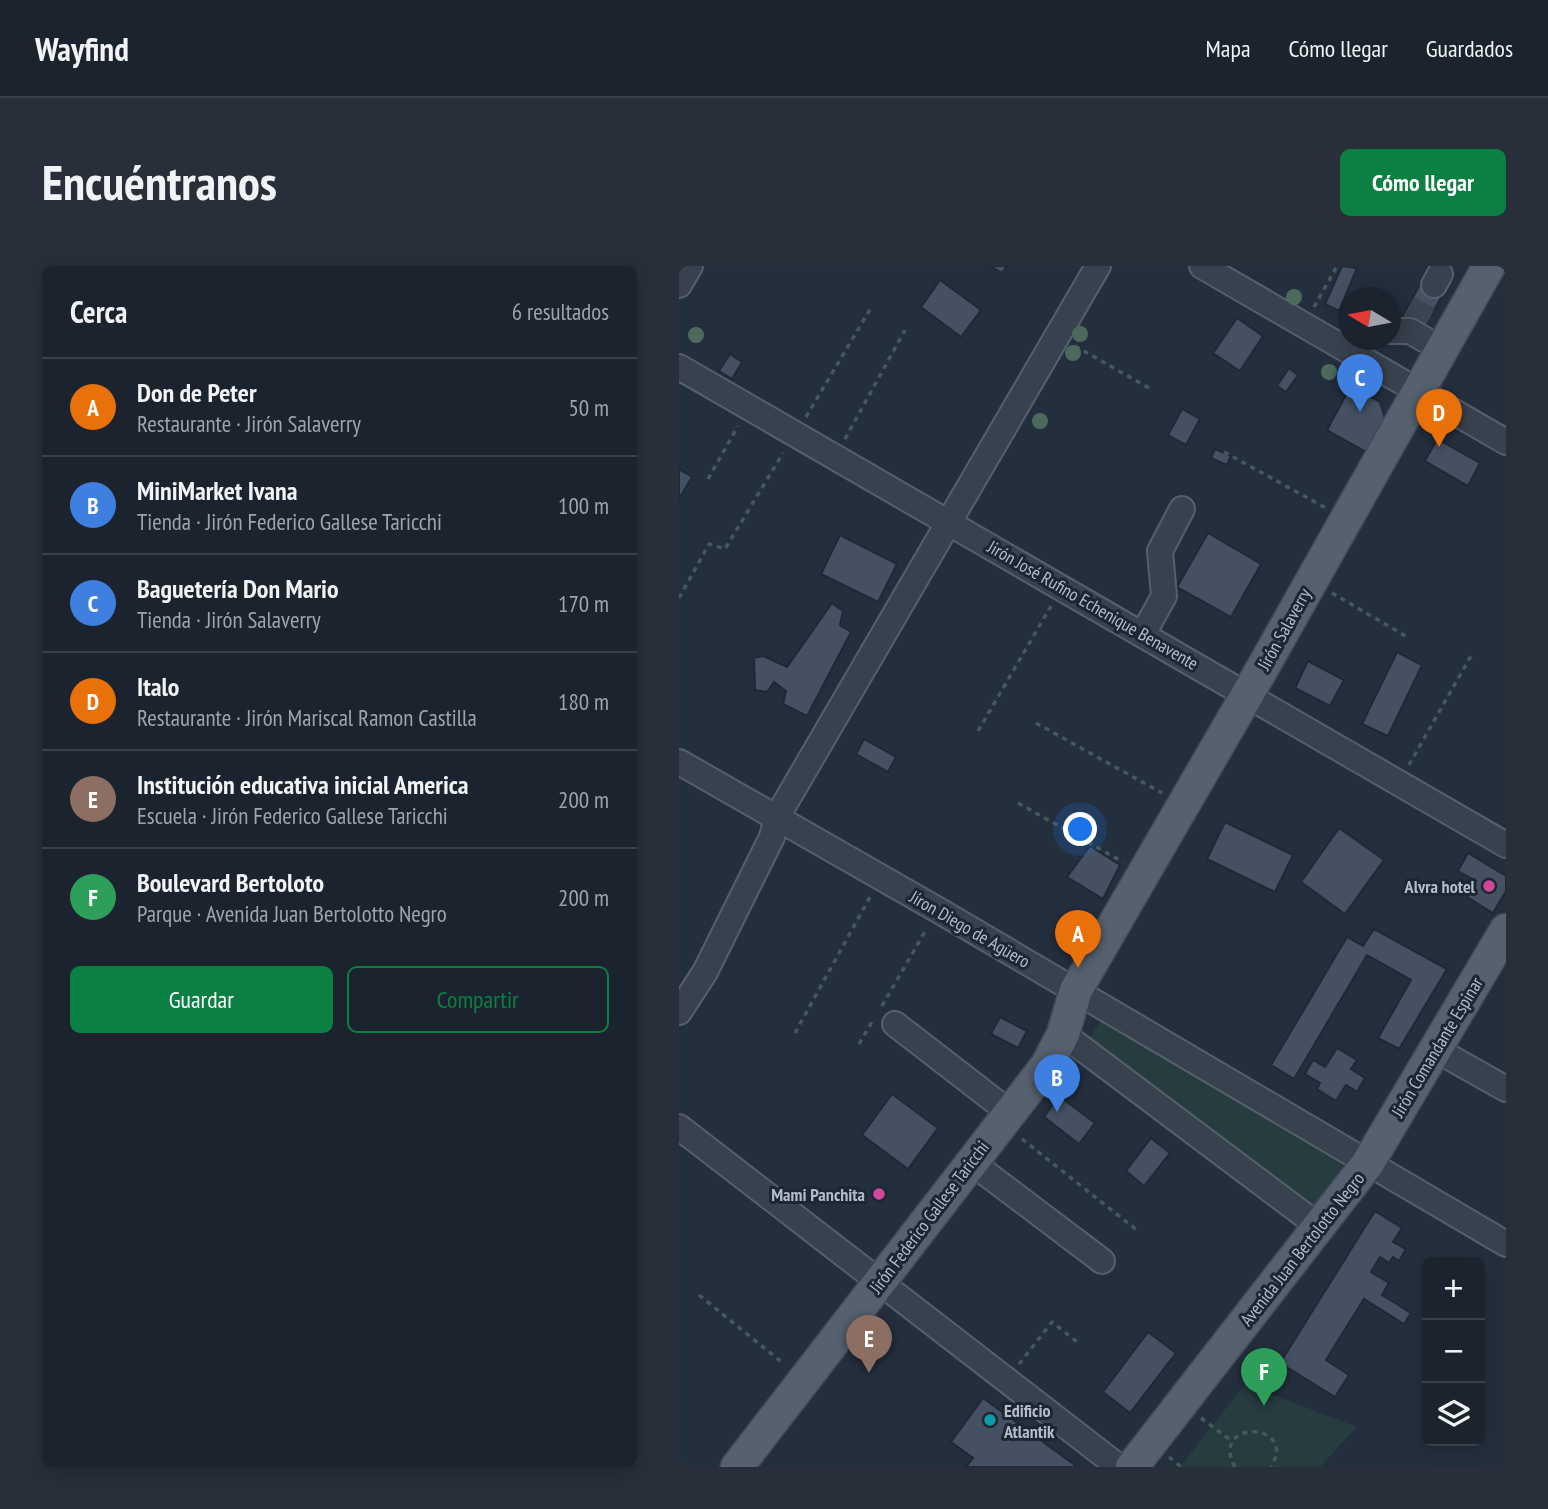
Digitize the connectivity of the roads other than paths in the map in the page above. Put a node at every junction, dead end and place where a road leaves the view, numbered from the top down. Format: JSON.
{"nodes":[{"id":1,"x":690,"y":266,"type":"edge"},
{"id":2,"x":1098,"y":266,"type":"edge"},
{"id":3,"x":1202,"y":266,"type":"edge"},
{"id":4,"x":1489,"y":266,"type":"edge"},
{"id":5,"x":679,"y":285,"type":"edge"},
{"id":6,"x":1405,"y":328,"type":"edge"},
{"id":7,"x":1440,"y":348,"type":"junction"},
{"id":8,"x":1371,"y":350,"type":"edge"},
{"id":9,"x":1362,"y":359,"type":"junction"},
{"id":10,"x":679,"y":367,"type":"edge"},
{"id":11,"x":1416,"y":390,"type":"junction"},
{"id":12,"x":1506,"y":442,"type":"edge"},
{"id":13,"x":1182,"y":509,"type":"dead end"},
{"id":14,"x":949,"y":521,"type":"junction"},
{"id":15,"x":1143,"y":634,"type":"junction"},
{"id":16,"x":1247,"y":695,"type":"junction"},
{"id":17,"x":679,"y":762,"type":"edge"},
{"id":18,"x":777,"y":817,"type":"junction"},
{"id":19,"x":1506,"y":845,"type":"edge"},
{"id":20,"x":1506,"y":930,"type":"edge"},
{"id":21,"x":1076,"y":990,"type":"junction"},
{"id":22,"x":679,"y":1012,"type":"edge"},
{"id":23,"x":882,"y":1019,"type":"road end"},
{"id":24,"x":1063,"y":1034,"type":"junction"},
{"id":25,"x":1435,"y":1049,"type":"junction"},
{"id":26,"x":1506,"y":1089,"type":"edge"},
{"id":27,"x":1005,"y":1117,"type":"junction"},
{"id":28,"x":679,"y":1127,"type":"edge"},
{"id":29,"x":971,"y":1162,"type":"junction"},
{"id":30,"x":1368,"y":1163,"type":"junction"},
{"id":31,"x":1320,"y":1227,"type":"junction"},
{"id":32,"x":1506,"y":1244,"type":"edge"},
{"id":33,"x":1102,"y":1261,"type":"dead end"},
{"id":34,"x":880,"y":1282,"type":"junction"},
{"id":35,"x":737,"y":1467,"type":"edge"},
{"id":36,"x":1119,"y":1467,"type":"edge"},
{"id":37,"x":1132,"y":1467,"type":"edge"}],
"edges":[{"from":1,"to":5,"type":"street"},
{"from":2,"to":14,"type":"street"},
{"from":3,"to":9,"type":"street"},
{"from":4,"to":7,"type":"main road","name":"Jirón Salaverry"},
{"from":6,"to":7,"type":"street"},
{"from":7,"to":11,"type":"main road","name":"Jirón Salaverry"},
{"from":8,"to":9,"type":"street"},
{"from":9,"to":11,"type":"street"},
{"from":10,"to":14,"type":"street","name":"Jirón José Rufino Echenique Benavente"},
{"from":11,"to":12,"type":"street"},
{"from":11,"to":16,"type":"main road","name":"Jirón Salaverry"},
{"from":13,"to":15,"type":"street"},
{"from":14,"to":15,"type":"street","name":"Jirón José Rufino Echenique Benavente"},
{"from":14,"to":18,"type":"street"},
{"from":15,"to":16,"type":"street","name":"Jirón José Rufino Echenique Benavente"},
{"from":16,"to":19,"type":"street","name":"Jirón José Rufino Echenique Benavente"},
{"from":16,"to":21,"type":"main road","name":"Jirón Salaverry"},
{"from":17,"to":18,"type":"street","name":"Jíron Diego de Agüero"},
{"from":18,"to":21,"type":"street","name":"Jíron Diego de Agüero"},
{"from":18,"to":22,"type":"street"},
{"from":20,"to":25,"type":"main road","name":"Jirón Comandante Espinar"},
{"from":21,"to":24,"type":"main road","name":"Jirón Federico Gallese Taricchi"},
{"from":21,"to":30,"type":"street","name":"Jíron Diego de Agüero"},
{"from":23,"to":27,"type":"street"},
{"from":24,"to":27,"type":"main road","name":"Jirón Federico Gallese Taricchi"},
{"from":24,"to":31,"type":"street"},
{"from":25,"to":26,"type":"street"},
{"from":25,"to":30,"type":"main road","name":"Jirón Comandante Espinar"},
{"from":27,"to":29,"type":"main road","name":"Jirón Federico Gallese Taricchi"},
{"from":28,"to":34,"type":"street"},
{"from":29,"to":33,"type":"street"},
{"from":29,"to":34,"type":"main road","name":"Jirón Federico Gallese Taricchi"},
{"from":30,"to":31,"type":"main road","name":"Avenida Juan Bertolotto Negro"},
{"from":30,"to":32,"type":"street","name":"Jíron Diego de Agüero"},
{"from":31,"to":37,"type":"main road","name":"Avenida Juan Bertolotto Negro"},
{"from":34,"to":35,"type":"main road","name":"Jirón Federico Gallese Taricchi"},
{"from":34,"to":36,"type":"street"}]}
